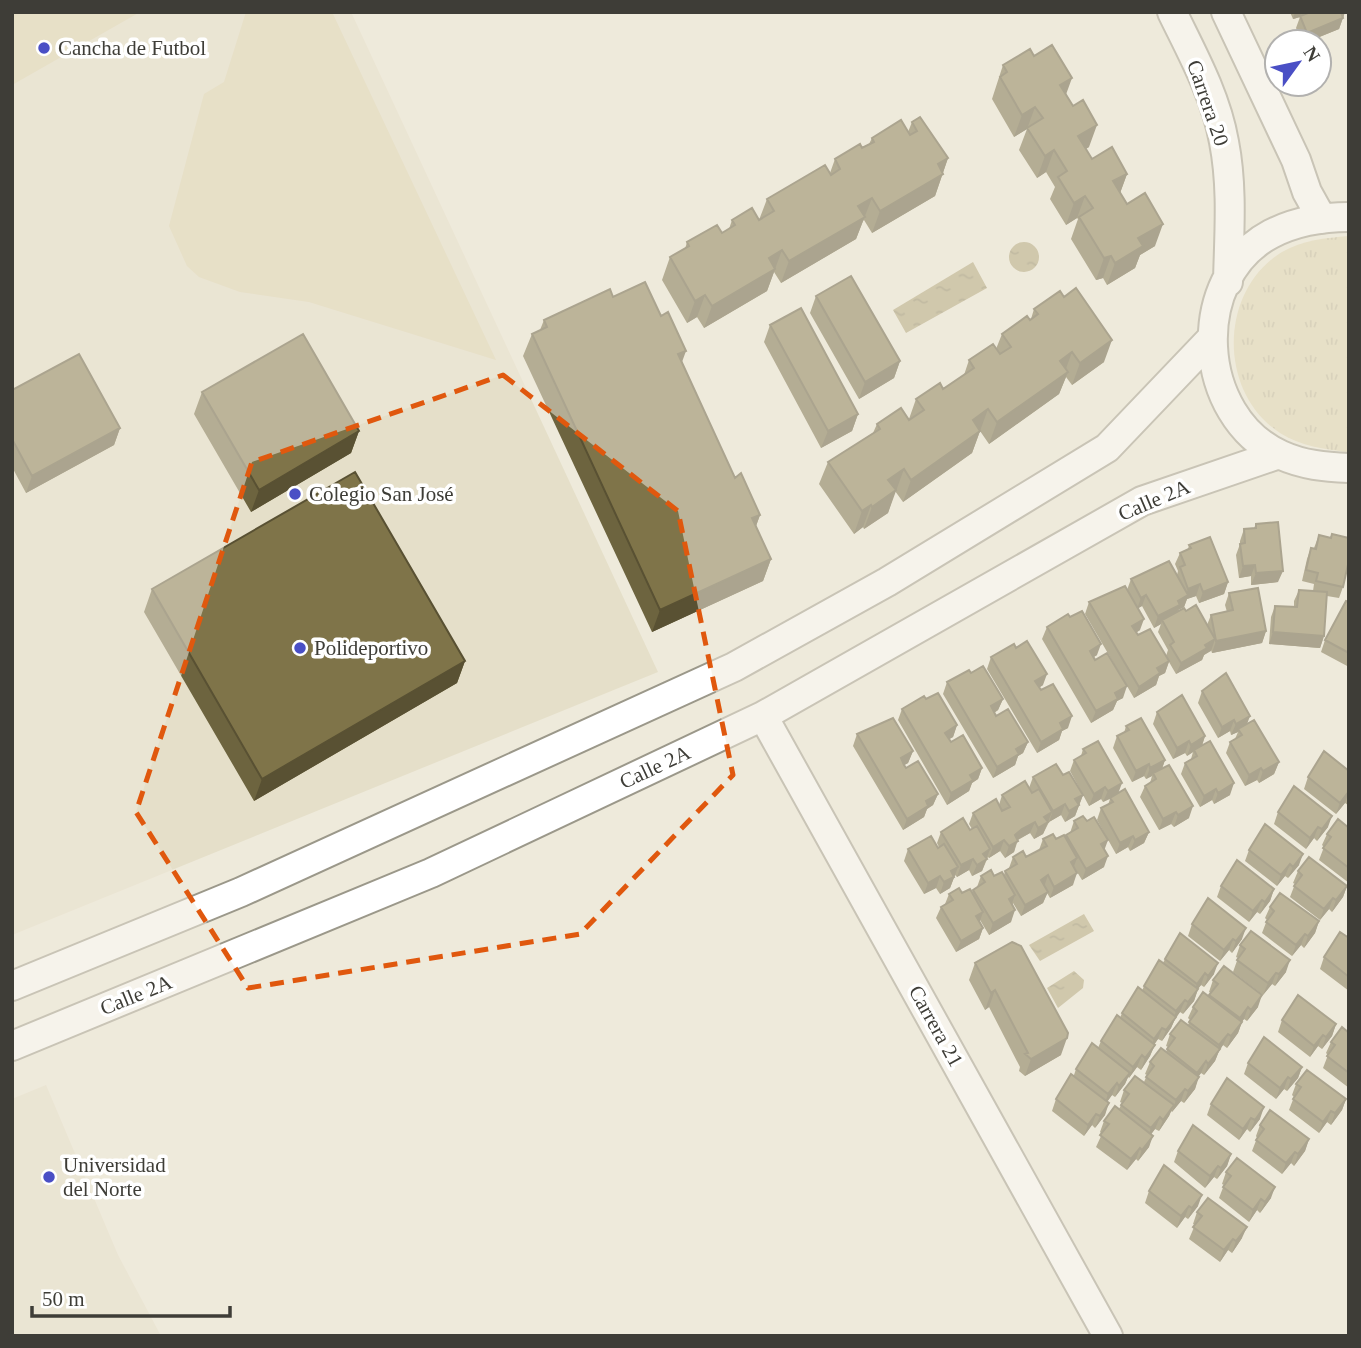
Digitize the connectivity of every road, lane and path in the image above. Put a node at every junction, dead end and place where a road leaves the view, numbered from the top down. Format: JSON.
{"nodes":[{"id":1,"x":1172,"y":12,"type":"edge"},
{"id":2,"x":1226,"y":12,"type":"edge"},
{"id":3,"x":1335,"y":218,"type":"edge"},
{"id":4,"x":1228,"y":282,"type":"junction"},
{"id":5,"x":1211,"y":339,"type":"junction"},
{"id":6,"x":1279,"y":454,"type":"junction"},
{"id":7,"x":1349,"y":468,"type":"edge"},
{"id":8,"x":763,"y":716,"type":"junction"},
{"id":9,"x":12,"y":986,"type":"edge"},
{"id":10,"x":12,"y":1046,"type":"edge"},
{"id":11,"x":1108,"y":1336,"type":"edge"}],
"edges":[{"from":1,"to":4,"type":"street","name":"Carrera 20"},
{"from":2,"to":3,"type":"street"},
{"from":3,"to":4,"type":"street"},
{"from":4,"to":5,"type":"street"},
{"from":5,"to":6,"type":"street"},
{"from":5,"to":9,"type":"street"},
{"from":6,"to":7,"type":"street"},
{"from":6,"to":8,"type":"street","name":"Calle 2A"},
{"from":8,"to":10,"type":"street","name":"Calle 2A"},
{"from":8,"to":11,"type":"street","name":"Carrera 21"}]}
